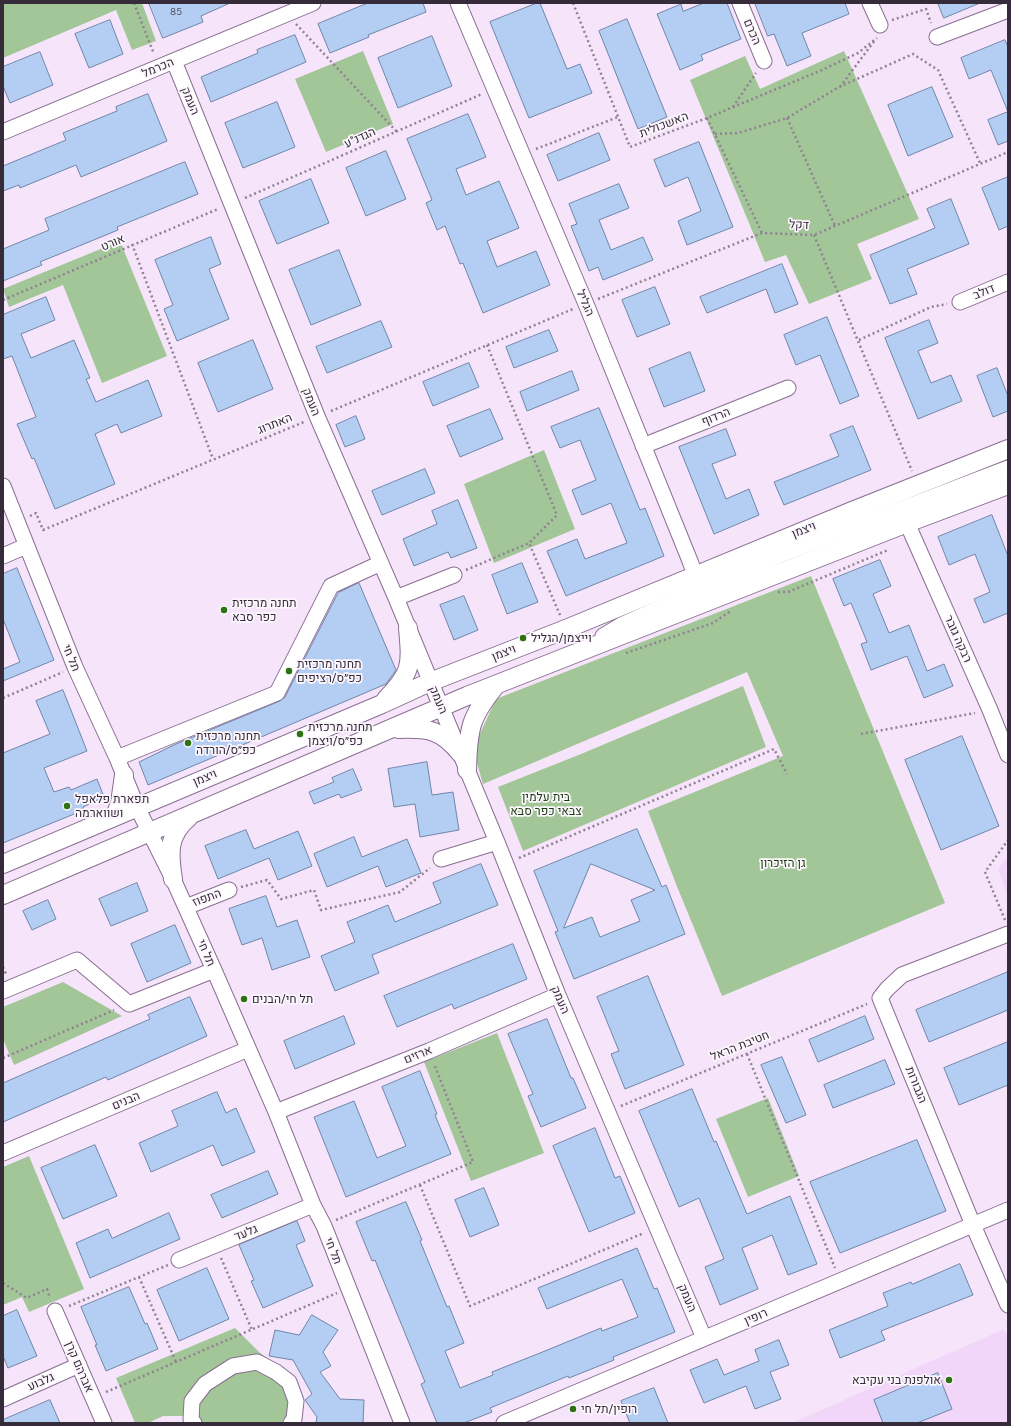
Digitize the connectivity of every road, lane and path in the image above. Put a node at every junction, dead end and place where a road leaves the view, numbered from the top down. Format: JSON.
{"nodes":[{"id":1,"x":134,"y":3,"type":"edge"},
{"id":2,"x":313,"y":3,"type":"edge"},
{"id":3,"x":573,"y":3,"type":"edge"},
{"id":4,"x":740,"y":3,"type":"edge"},
{"id":5,"x":870,"y":3,"type":"edge"},
{"id":6,"x":464,"y":5,"type":"edge"},
{"id":7,"x":1008,"y":10,"type":"edge"},
{"id":8,"x":287,"y":14,"type":"junction"},
{"id":9,"x":879,"y":31,"type":"junction"},
{"id":10,"x":937,"y":37,"type":"joint"},
{"id":11,"x":174,"y":61,"type":"junction"},
{"id":12,"x":764,"y":61,"type":"joint"},
{"id":13,"x":159,"y":67,"type":"junction"},
{"id":14,"x":840,"y":87,"type":"junction"},
{"id":15,"x":495,"y":89,"type":"junction"},
{"id":16,"x":733,"y":107,"type":"junction"},
{"id":17,"x":618,"y":117,"type":"junction"},
{"id":18,"x":707,"y":118,"type":"junction"},
{"id":19,"x":787,"y":118,"type":"junction"},
{"id":20,"x":3,"y":132,"type":"edge"},
{"id":21,"x":397,"y":132,"type":"junction"},
{"id":22,"x":715,"y":134,"type":"junction"},
{"id":23,"x":1008,"y":152,"type":"edge"},
{"id":24,"x":522,"y":154,"type":"junction"},
{"id":25,"x":980,"y":164,"type":"junction"},
{"id":26,"x":232,"y":204,"type":"junction"},
{"id":27,"x":836,"y":226,"type":"junction"},
{"id":28,"x":762,"y":233,"type":"junction"},
{"id":29,"x":814,"y":235,"type":"junction"},
{"id":30,"x":132,"y":244,"type":"junction"},
{"id":31,"x":1008,"y":282,"type":"edge"},
{"id":32,"x":3,"y":300,"type":"edge"},
{"id":33,"x":960,"y":302,"type":"joint"},
{"id":34,"x":586,"y":304,"type":"junction"},
{"id":35,"x":859,"y":340,"type":"junction"},
{"id":36,"x":487,"y":345,"type":"junction"},
{"id":37,"x":788,"y":388,"type":"dead end"},
{"id":38,"x":317,"y":416,"type":"junction"},
{"id":39,"x":644,"y":446,"type":"junction"},
{"id":40,"x":1008,"y":449,"type":"edge"},
{"id":41,"x":213,"y":459,"type":"junction"},
{"id":42,"x":1008,"y":468,"type":"edge"},
{"id":43,"x":917,"y":485,"type":"junction"},
{"id":44,"x":1008,"y":485,"type":"edge"},
{"id":45,"x":3,"y":486,"type":"edge"},
{"id":46,"x":16,"y":520,"type":"junction"},
{"id":47,"x":907,"y":523,"type":"junction"},
{"id":48,"x":529,"y":543,"type":"junction"},
{"id":49,"x":26,"y":546,"type":"junction"},
{"id":50,"x":3,"y":556,"type":"edge"},
{"id":51,"x":381,"y":563,"type":"junction"},
{"id":52,"x":454,"y":575,"type":"joint"},
{"id":53,"x":697,"y":591,"type":"junction"},
{"id":54,"x":396,"y":598,"type":"junction"},
{"id":55,"x":408,"y":628,"type":"junction"},
{"id":56,"x":566,"y":629,"type":"junction"},
{"id":57,"x":75,"y":667,"type":"junction"},
{"id":58,"x":430,"y":682,"type":"junction"},
{"id":59,"x":496,"y":685,"type":"junction"},
{"id":60,"x":3,"y":698,"type":"edge"},
{"id":61,"x":382,"y":704,"type":"junction"},
{"id":62,"x":441,"y":707,"type":"junction"},
{"id":63,"x":990,"y":710,"type":"junction"},
{"id":64,"x":391,"y":730,"type":"junction"},
{"id":65,"x":861,"y":734,"type":"dead end"},
{"id":66,"x":1008,"y":755,"type":"edge"},
{"id":67,"x":117,"y":758,"type":"junction"},
{"id":68,"x":464,"y":762,"type":"junction"},
{"id":69,"x":787,"y":774,"type":"dead end"},
{"id":70,"x":124,"y":776,"type":"junction"},
{"id":71,"x":137,"y":807,"type":"junction"},
{"id":72,"x":195,"y":813,"type":"junction"},
{"id":73,"x":115,"y":816,"type":"junction"},
{"id":74,"x":150,"y":832,"type":"junction"},
{"id":75,"x":1008,"y":840,"type":"edge"},
{"id":76,"x":497,"y":842,"type":"junction"},
{"id":77,"x":441,"y":859,"type":"joint"},
{"id":78,"x":3,"y":864,"type":"edge"},
{"id":79,"x":506,"y":864,"type":"junction"},
{"id":80,"x":174,"y":879,"type":"junction"},
{"id":81,"x":229,"y":890,"type":"joint"},
{"id":82,"x":3,"y":895,"type":"edge"},
{"id":83,"x":186,"y":907,"type":"junction"},
{"id":84,"x":1007,"y":928,"type":"edge"},
{"id":85,"x":214,"y":970,"type":"junction"},
{"id":86,"x":3,"y":991,"type":"edge"},
{"id":87,"x":558,"y":995,"type":"junction"},
{"id":88,"x":880,"y":998,"type":"junction"},
{"id":89,"x":129,"y":1004,"type":"junction"},
{"id":90,"x":248,"y":1049,"type":"junction"},
{"id":91,"x":429,"y":1051,"type":"junction"},
{"id":92,"x":747,"y":1054,"type":"junction"},
{"id":93,"x":3,"y":1058,"type":"edge"},
{"id":94,"x":607,"y":1111,"type":"junction"},
{"id":95,"x":276,"y":1112,"type":"junction"},
{"id":96,"x":3,"y":1153,"type":"edge"},
{"id":97,"x":420,"y":1185,"type":"junction"},
{"id":98,"x":313,"y":1205,"type":"junction"},
{"id":99,"x":1008,"y":1210,"type":"edge"},
{"id":100,"x":973,"y":1225,"type":"junction"},
{"id":101,"x":324,"y":1226,"type":"junction"},
{"id":102,"x":657,"y":1228,"type":"junction"},
{"id":103,"x":216,"y":1245,"type":"junction"},
{"id":104,"x":179,"y":1260,"type":"joint"},
{"id":105,"x":139,"y":1277,"type":"junction"},
{"id":106,"x":841,"y":1281,"type":"junction"},
{"id":107,"x":3,"y":1283,"type":"edge"},
{"id":108,"x":348,"y":1288,"type":"junction"},
{"id":109,"x":1008,"y":1305,"type":"edge"},
{"id":110,"x":55,"y":1311,"type":"junction"},
{"id":111,"x":252,"y":1330,"type":"junction"},
{"id":112,"x":704,"y":1338,"type":"junction"},
{"id":113,"x":176,"y":1362,"type":"junction"},
{"id":114,"x":79,"y":1365,"type":"junction"},
{"id":115,"x":93,"y":1398,"type":"junction"},
{"id":116,"x":3,"y":1399,"type":"edge"},
{"id":117,"x":104,"y":1423,"type":"edge"},
{"id":118,"x":194,"y":1423,"type":"edge"},
{"id":119,"x":291,"y":1423,"type":"edge"},
{"id":120,"x":402,"y":1423,"type":"edge"},
{"id":121,"x":504,"y":1423,"type":"edge"}],
"edges":[{"from":1,"to":13,"type":"path"},
{"from":2,"to":8,"type":"street","name":"הכרמל"},
{"from":3,"to":17,"type":"path","name":"האשכולית"},
{"from":4,"to":12,"type":"street","name":"הכרם"},
{"from":5,"to":9,"type":"street"},
{"from":6,"to":15,"type":"street","name":"הגליל"},
{"from":7,"to":10,"type":"street"},
{"from":8,"to":11,"type":"street","name":"הכרמל"},
{"from":8,"to":21,"type":"path"},
{"from":9,"to":10,"type":"path"},
{"from":9,"to":14,"type":"path"},
{"from":9,"to":16,"type":"path"},
{"from":11,"to":13,"type":"street","name":"הכרמל"},
{"from":11,"to":26,"type":"street","name":"העמק"},
{"from":12,"to":16,"type":"path"},
{"from":13,"to":20,"type":"street","name":"הכרמל"},
{"from":14,"to":19,"type":"path"},
{"from":14,"to":25,"type":"path"},
{"from":15,"to":21,"type":"path","name":"הגדנ\"ע"},
{"from":15,"to":24,"type":"street","name":"הגליל"},
{"from":16,"to":18,"type":"path"},
{"from":17,"to":18,"type":"path","name":"האשכולית"},
{"from":17,"to":24,"type":"path"},
{"from":18,"to":22,"type":"path","name":"האשכולית"},
{"from":19,"to":22,"type":"path"},
{"from":19,"to":27,"type":"path"},
{"from":21,"to":26,"type":"path","name":"הגדנ\"ע"},
{"from":22,"to":28,"type":"path","name":"האשכולית"},
{"from":23,"to":25,"type":"path","name":"דקל"},
{"from":24,"to":34,"type":"street","name":"הגליל"},
{"from":25,"to":27,"type":"path","name":"דקל"},
{"from":26,"to":30,"type":"path","name":"אורט"},
{"from":26,"to":38,"type":"street","name":"העמק"},
{"from":27,"to":29,"type":"path","name":"דקל"},
{"from":28,"to":29,"type":"path","name":"דקל"},
{"from":28,"to":34,"type":"path","name":"דקל"},
{"from":29,"to":35,"type":"path"},
{"from":30,"to":32,"type":"path","name":"אורט"},
{"from":30,"to":41,"type":"path"},
{"from":31,"to":33,"type":"street","name":"דולב"},
{"from":33,"to":35,"type":"path"},
{"from":34,"to":36,"type":"path","name":"האתרוג"},
{"from":34,"to":39,"type":"street","name":"הגליל"},
{"from":35,"to":43,"type":"path"},
{"from":36,"to":38,"type":"path","name":"האתרוג"},
{"from":36,"to":48,"type":"path"},
{"from":37,"to":39,"type":"street","name":"הרדוף"},
{"from":38,"to":41,"type":"path","name":"האתרוג"},
{"from":38,"to":51,"type":"street","name":"העמק"},
{"from":39,"to":53,"type":"street","name":"הגליל"},
{"from":40,"to":43,"type":"main road","name":"ויצמן"},
{"from":41,"to":46,"type":"path","name":"האתרוג"},
{"from":42,"to":53,"type":"street"},
{"from":43,"to":53,"type":"main road","name":"ויצמן"},
{"from":44,"to":47,"type":"main road","name":"ויצמן"},
{"from":45,"to":46,"type":"street","name":"תל חי"},
{"from":46,"to":49,"type":"street","name":"תל חי"},
{"from":47,"to":53,"type":"main road","name":"ויצמן"},
{"from":47,"to":63,"type":"street","name":"רבקה גובר"},
{"from":48,"to":52,"type":"path"},
{"from":48,"to":56,"type":"path"},
{"from":49,"to":50,"type":"street"},
{"from":49,"to":57,"type":"street","name":"תל חי"},
{"from":51,"to":54,"type":"street","name":"העמק"},
{"from":51,"to":67,"type":"street"},
{"from":52,"to":54,"type":"street"},
{"from":53,"to":56,"type":"main road","name":"ויצמן"},
{"from":53,"to":59,"type":"main road","name":"ויצמן"},
{"from":54,"to":55,"type":"street","name":"העמק"},
{"from":55,"to":58,"type":"street","name":"העמק"},
{"from":55,"to":61,"type":"main road"},
{"from":56,"to":58,"type":"main road","name":"ויצמן"},
{"from":57,"to":60,"type":"path"},
{"from":57,"to":67,"type":"street","name":"תל חי"},
{"from":58,"to":61,"type":"main road","name":"ויצמן"},
{"from":58,"to":62,"type":"street","name":"העמק"},
{"from":59,"to":62,"type":"main road","name":"ויצמן"},
{"from":59,"to":68,"type":"main road"},
{"from":61,"to":71,"type":"main road","name":"ויצמן"},
{"from":62,"to":64,"type":"main road","name":"ויצמן"},
{"from":62,"to":68,"type":"street","name":"העמק"},
{"from":63,"to":65,"type":"path"},
{"from":63,"to":66,"type":"street","name":"רבקה גובר"},
{"from":64,"to":68,"type":"main road"},
{"from":64,"to":72,"type":"main road","name":"ויצמן"},
{"from":67,"to":70,"type":"street","name":"תל חי"},
{"from":68,"to":76,"type":"street","name":"העמק"},
{"from":69,"to":79,"type":"path"},
{"from":70,"to":71,"type":"street","name":"תל חי"},
{"from":70,"to":73,"type":"main road"},
{"from":71,"to":73,"type":"main road","name":"ויצמן"},
{"from":71,"to":74,"type":"street","name":"תל חי"},
{"from":72,"to":74,"type":"main road","name":"ויצמן"},
{"from":72,"to":80,"type":"main road"},
{"from":73,"to":78,"type":"main road","name":"ויצמן"},
{"from":74,"to":80,"type":"street","name":"תל חי"},
{"from":74,"to":82,"type":"main road","name":"ויצמן"},
{"from":75,"to":84,"type":"path"},
{"from":76,"to":77,"type":"street"},
{"from":76,"to":79,"type":"street","name":"העמק"},
{"from":77,"to":81,"type":"path"},
{"from":79,"to":87,"type":"street","name":"העמק"},
{"from":80,"to":83,"type":"street","name":"תל חי"},
{"from":81,"to":83,"type":"street","name":"התפוז"},
{"from":83,"to":85,"type":"street","name":"תל חי"},
{"from":84,"to":88,"type":"street"},
{"from":85,"to":89,"type":"street"},
{"from":85,"to":90,"type":"street","name":"תל חי"},
{"from":86,"to":89,"type":"street"},
{"from":87,"to":91,"type":"street","name":"ארזים"},
{"from":87,"to":94,"type":"street","name":"העמק"},
{"from":88,"to":92,"type":"path","name":"חטיבת הראל"},
{"from":88,"to":100,"type":"street","name":"הגבורות"},
{"from":89,"to":93,"type":"path"},
{"from":90,"to":95,"type":"street","name":"תל חי"},
{"from":90,"to":96,"type":"street","name":"הבנים"},
{"from":91,"to":95,"type":"street","name":"ארזים"},
{"from":91,"to":97,"type":"path"},
{"from":92,"to":94,"type":"path","name":"חטיבת הראל"},
{"from":92,"to":106,"type":"path"},
{"from":94,"to":102,"type":"street","name":"העמק"},
{"from":95,"to":98,"type":"street","name":"תל חי"},
{"from":97,"to":101,"type":"path"},
{"from":97,"to":102,"type":"path"},
{"from":98,"to":101,"type":"street","name":"תל חי"},
{"from":98,"to":103,"type":"street","name":"גלעד"},
{"from":99,"to":100,"type":"street","name":"רופין"},
{"from":100,"to":106,"type":"street","name":"רופין"},
{"from":100,"to":109,"type":"street","name":"הגבורות"},
{"from":101,"to":108,"type":"street","name":"תל חי"},
{"from":102,"to":112,"type":"street","name":"העמק"},
{"from":103,"to":104,"type":"street","name":"גלעד"},
{"from":103,"to":111,"type":"path"},
{"from":104,"to":105,"type":"path"},
{"from":105,"to":110,"type":"path"},
{"from":105,"to":113,"type":"path"},
{"from":106,"to":112,"type":"street","name":"רופין"},
{"from":107,"to":110,"type":"path"},
{"from":108,"to":111,"type":"path"},
{"from":108,"to":120,"type":"street","name":"תל חי"},
{"from":110,"to":114,"type":"street","name":"אברהם קרן"},
{"from":111,"to":113,"type":"path"},
{"from":112,"to":121,"type":"street","name":"רופין"},
{"from":113,"to":115,"type":"path"},
{"from":114,"to":115,"type":"street","name":"אברהם קרן"},
{"from":114,"to":116,"type":"street","name":"גלבוע"},
{"from":115,"to":117,"type":"street","name":"אברהם קרן"},
{"from":118,"to":119,"type":"street"}]}
